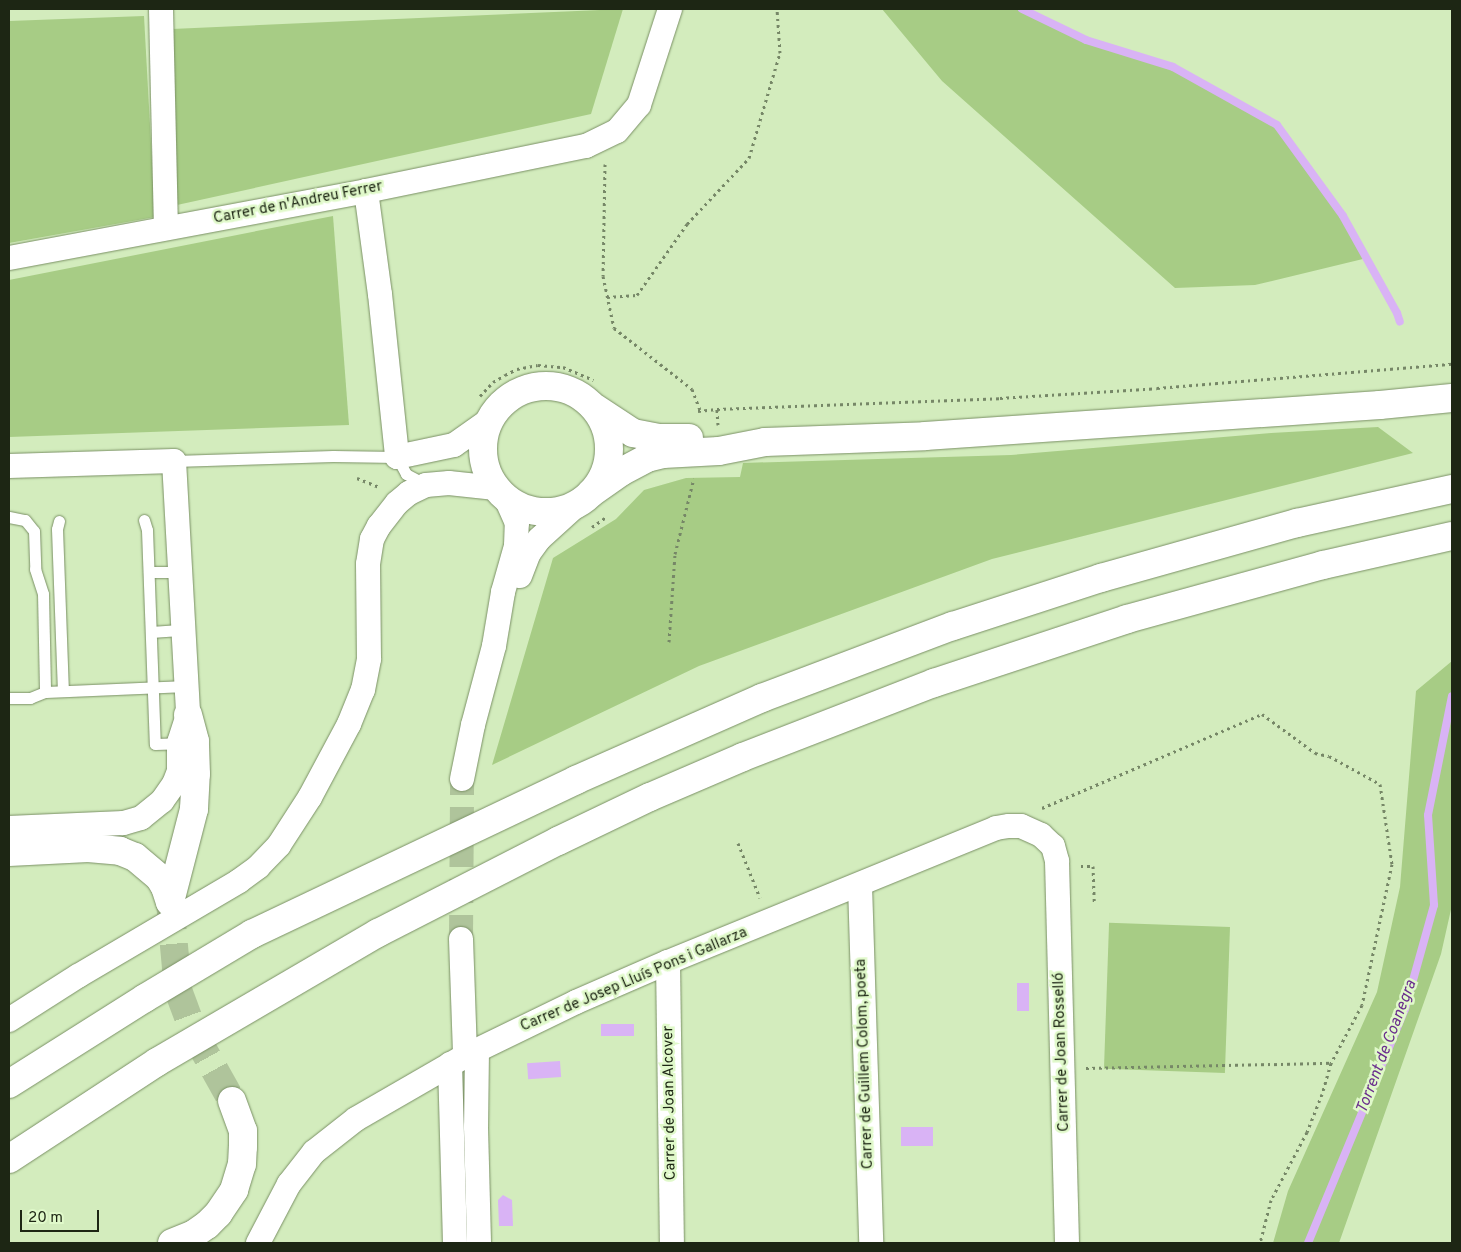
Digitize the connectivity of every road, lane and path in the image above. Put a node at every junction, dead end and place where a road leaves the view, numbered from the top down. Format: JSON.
{"nodes":[{"id":1,"x":161,"y":9,"type":"edge"},
{"id":2,"x":670,"y":9,"type":"edge"},
{"id":3,"x":777,"y":9,"type":"edge"},
{"id":4,"x":617,"y":131,"type":"junction"},
{"id":5,"x":366,"y":191,"type":"junction"},
{"id":6,"x":166,"y":228,"type":"junction"},
{"id":7,"x":9,"y":258,"type":"edge"},
{"id":8,"x":607,"y":296,"type":"junction"},
{"id":9,"x":1452,"y":364,"type":"edge"},
{"id":10,"x":596,"y":396,"type":"junction"},
{"id":11,"x":1452,"y":398,"type":"edge"},
{"id":12,"x":485,"y":408,"type":"junction"},
{"id":13,"x":700,"y":410,"type":"dead end"},
{"id":14,"x":718,"y":443,"type":"junction"},
{"id":15,"x":398,"y":458,"type":"junction"},
{"id":16,"x":174,"y":461,"type":"junction"},
{"id":17,"x":9,"y":466,"type":"edge"},
{"id":18,"x":1452,"y":472,"type":"edge"},
{"id":19,"x":357,"y":478,"type":"dead end"},
{"id":20,"x":426,"y":485,"type":"junction"},
{"id":21,"x":1452,"y":489,"type":"edge"},
{"id":22,"x":501,"y":493,"type":"junction"},
{"id":23,"x":586,"y":496,"type":"junction"},
{"id":24,"x":397,"y":503,"type":"junction"},
{"id":25,"x":610,"y":513,"type":"dead end"},
{"id":26,"x":9,"y":517,"type":"edge"},
{"id":27,"x":144,"y":520,"type":"dead end"},
{"id":28,"x":59,"y":521,"type":"dead end"},
{"id":29,"x":1297,"y":523,"type":"junction"},
{"id":30,"x":589,"y":529,"type":"dead end"},
{"id":31,"x":1452,"y":536,"type":"edge"},
{"id":32,"x":1452,"y":553,"type":"edge"},
{"id":33,"x":1322,"y":565,"type":"junction"},
{"id":34,"x":149,"y":572,"type":"junction"},
{"id":35,"x":180,"y":572,"type":"junction"},
{"id":36,"x":183,"y":630,"type":"junction"},
{"id":37,"x":151,"y":632,"type":"junction"},
{"id":38,"x":669,"y":642,"type":"dead end"},
{"id":39,"x":494,"y":646,"type":"junction"},
{"id":40,"x":187,"y":686,"type":"junction"},
{"id":41,"x":153,"y":687,"type":"junction"},
{"id":42,"x":63,"y":691,"type":"junction"},
{"id":43,"x":45,"y":692,"type":"junction"},
{"id":44,"x":9,"y":698,"type":"edge"},
{"id":45,"x":188,"y":715,"type":"junction"},
{"id":46,"x":179,"y":743,"type":"junction"},
{"id":47,"x":462,"y":779,"type":"tunnel mouth"},
{"id":48,"x":1035,"y":811,"type":"dead end"},
{"id":49,"x":9,"y":828,"type":"edge"},
{"id":50,"x":738,"y":843,"type":"dead end"},
{"id":51,"x":9,"y":852,"type":"edge"},
{"id":52,"x":1057,"y":861,"type":"joint"},
{"id":53,"x":860,"y":885,"type":"junction"},
{"id":54,"x":763,"y":906,"type":"dead end"},
{"id":55,"x":461,"y":939,"type":"tunnel mouth"},
{"id":56,"x":668,"y":962,"type":"junction"},
{"id":57,"x":9,"y":1020,"type":"edge"},
{"id":58,"x":464,"y":1057,"type":"junction"},
{"id":59,"x":1331,"y":1063,"type":"junction"},
{"id":60,"x":1063,"y":1068,"type":"junction"},
{"id":61,"x":9,"y":1084,"type":"edge"},
{"id":62,"x":232,"y":1102,"type":"tunnel mouth"},
{"id":63,"x":9,"y":1159,"type":"edge"},
{"id":64,"x":172,"y":1243,"type":"edge"},
{"id":65,"x":258,"y":1243,"type":"edge"},
{"id":66,"x":454,"y":1243,"type":"edge"},
{"id":67,"x":478,"y":1243,"type":"edge"},
{"id":68,"x":672,"y":1243,"type":"edge"},
{"id":69,"x":871,"y":1243,"type":"edge"},
{"id":70,"x":1067,"y":1243,"type":"edge"},
{"id":71,"x":1260,"y":1243,"type":"edge"}],
"edges":[{"from":1,"to":6,"type":"street"},
{"from":2,"to":4,"type":"street"},
{"from":3,"to":8,"type":"path"},
{"from":4,"to":5,"type":"street","name":"Carrer de n'Andreu Ferrer"},
{"from":4,"to":8,"type":"path"},
{"from":5,"to":6,"type":"street","name":"Carrer de n'Andreu Ferrer"},
{"from":5,"to":15,"type":"street"},
{"from":6,"to":7,"type":"street","name":"Carrer de n'Andreu Ferrer"},
{"from":8,"to":13,"type":"path"},
{"from":9,"to":14,"type":"path"},
{"from":10,"to":12,"type":"main road"},
{"from":10,"to":12,"type":"path"},
{"from":10,"to":14,"type":"main road"},
{"from":10,"to":23,"type":"main road"},
{"from":11,"to":14,"type":"main road"},
{"from":12,"to":15,"type":"street"},
{"from":12,"to":22,"type":"main road"},
{"from":14,"to":23,"type":"main road"},
{"from":14,"to":38,"type":"path"},
{"from":15,"to":16,"type":"lane"},
{"from":15,"to":20,"type":"lane"},
{"from":16,"to":17,"type":"street"},
{"from":16,"to":35,"type":"street"},
{"from":18,"to":29,"type":"main road"},
{"from":19,"to":24,"type":"path"},
{"from":20,"to":22,"type":"street"},
{"from":20,"to":24,"type":"street"},
{"from":21,"to":29,"type":"main road"},
{"from":22,"to":23,"type":"main road"},
{"from":22,"to":39,"type":"street"},
{"from":23,"to":39,"type":"street"},
{"from":24,"to":57,"type":"street"},
{"from":25,"to":30,"type":"path"},
{"from":26,"to":43,"type":"lane"},
{"from":27,"to":34,"type":"lane"},
{"from":28,"to":42,"type":"lane"},
{"from":29,"to":61,"type":"main road"},
{"from":31,"to":33,"type":"main road"},
{"from":32,"to":33,"type":"main road"},
{"from":33,"to":63,"type":"main road"},
{"from":34,"to":35,"type":"lane"},
{"from":34,"to":37,"type":"lane"},
{"from":35,"to":36,"type":"street"},
{"from":36,"to":37,"type":"lane"},
{"from":36,"to":40,"type":"street"},
{"from":37,"to":41,"type":"lane"},
{"from":39,"to":47,"type":"street"},
{"from":40,"to":41,"type":"lane"},
{"from":40,"to":45,"type":"street"},
{"from":41,"to":42,"type":"lane"},
{"from":41,"to":46,"type":"lane"},
{"from":42,"to":43,"type":"lane"},
{"from":43,"to":44,"type":"lane"},
{"from":45,"to":46,"type":"street"},
{"from":45,"to":51,"type":"main road"},
{"from":46,"to":49,"type":"street"},
{"from":48,"to":59,"type":"path"},
{"from":50,"to":54,"type":"path"},
{"from":52,"to":53,"type":"street","name":"Carrer de Josep Lluís Pons i Gallarza"},
{"from":52,"to":60,"type":"street","name":"Carrer de Joan Rosselló"},
{"from":53,"to":56,"type":"street","name":"Carrer de Josep Lluís Pons i Gallarza"},
{"from":53,"to":69,"type":"street","name":"Carrer de Guillem Colom, poeta"},
{"from":55,"to":58,"type":"street"},
{"from":56,"to":58,"type":"street","name":"Carrer de Josep Lluís Pons i Gallarza"},
{"from":56,"to":68,"type":"street","name":"Carrer de Joan Alcover"},
{"from":58,"to":65,"type":"street","name":"Carrer de Josep Lluís Pons i Gallarza"},
{"from":58,"to":66,"type":"street"},
{"from":58,"to":67,"type":"street"},
{"from":59,"to":60,"type":"path"},
{"from":59,"to":71,"type":"path"},
{"from":60,"to":70,"type":"street","name":"Carrer de Joan Rosselló"},
{"from":62,"to":64,"type":"main road"}]}
